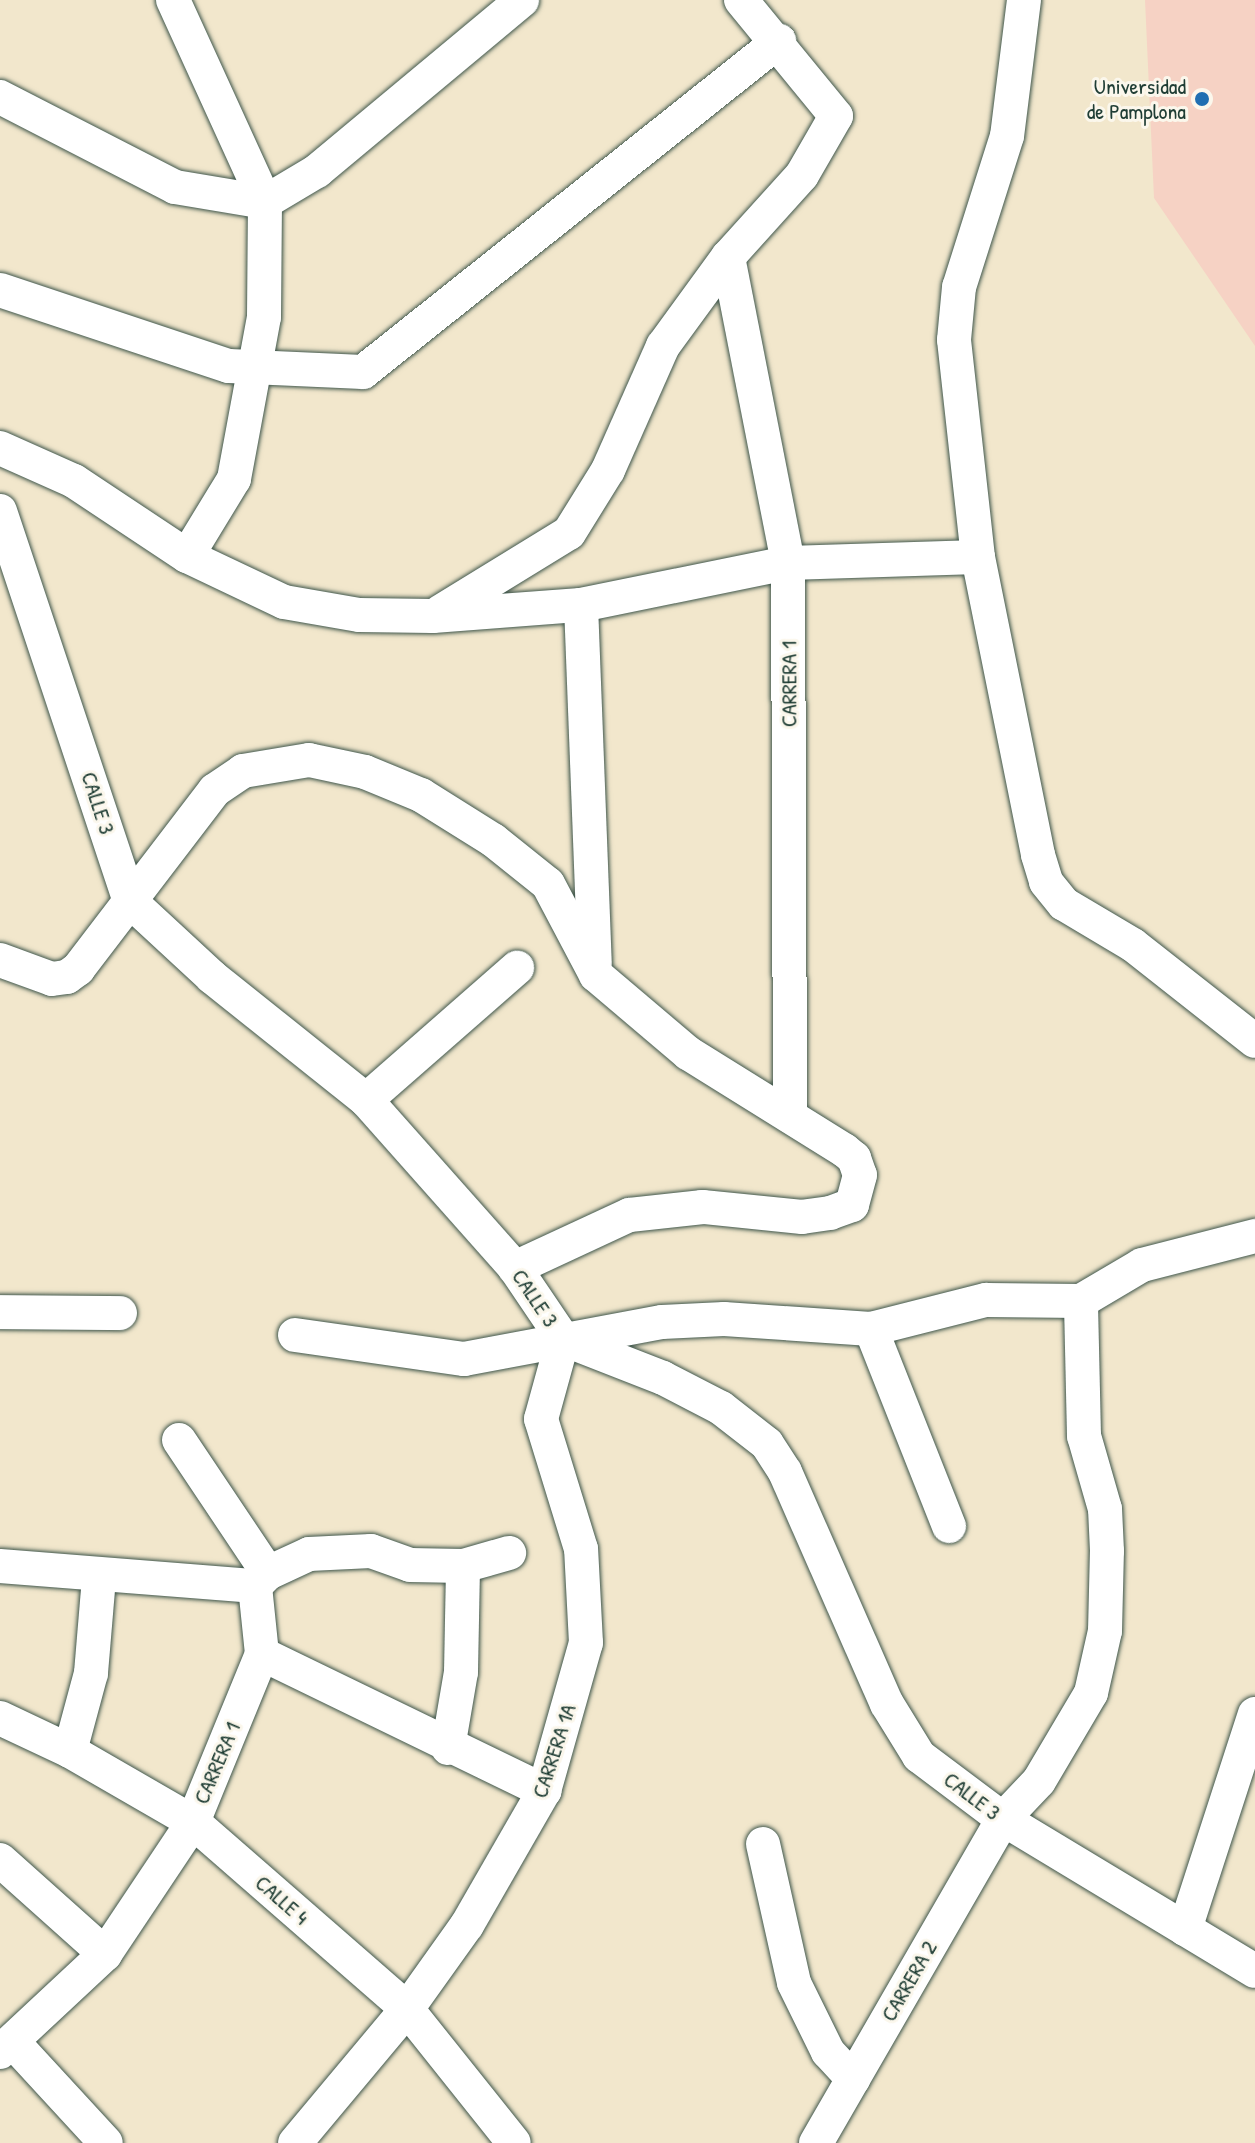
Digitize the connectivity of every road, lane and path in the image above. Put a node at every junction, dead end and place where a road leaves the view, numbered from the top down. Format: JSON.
{"nodes":[{"id":1,"x":173,"y":0,"type":"edge"},
{"id":2,"x":522,"y":0,"type":"edge"},
{"id":3,"x":741,"y":0,"type":"edge"},
{"id":4,"x":1024,"y":0,"type":"edge"},
{"id":5,"x":779,"y":41,"type":"junction"},
{"id":6,"x":0,"y":97,"type":"edge"},
{"id":7,"x":265,"y":202,"type":"junction"},
{"id":8,"x":728,"y":257,"type":"junction"},
{"id":9,"x":0,"y":290,"type":"edge"},
{"id":10,"x":257,"y":371,"type":"junction"},
{"id":11,"x":0,"y":448,"type":"edge"},
{"id":12,"x":0,"y":511,"type":"edge"},
{"id":13,"x":187,"y":556,"type":"junction"},
{"id":14,"x":978,"y":557,"type":"junction"},
{"id":15,"x":788,"y":563,"type":"junction"},
{"id":16,"x":581,"y":605,"type":"junction"},
{"id":17,"x":433,"y":616,"type":"junction"},
{"id":18,"x":130,"y":901,"type":"junction"},
{"id":19,"x":0,"y":960,"type":"edge"},
{"id":20,"x":517,"y":968,"type":"dead end"},
{"id":21,"x":596,"y":975,"type":"junction"},
{"id":22,"x":1255,"y":1041,"type":"edge"},
{"id":23,"x":366,"y":1100,"type":"junction"},
{"id":24,"x":790,"y":1116,"type":"junction"},
{"id":25,"x":1255,"y":1236,"type":"edge"},
{"id":26,"x":515,"y":1268,"type":"junction"},
{"id":27,"x":1081,"y":1301,"type":"junction"},
{"id":28,"x":0,"y":1312,"type":"edge"},
{"id":29,"x":120,"y":1313,"type":"dead end"},
{"id":30,"x":871,"y":1329,"type":"junction"},
{"id":31,"x":295,"y":1335,"type":"dead end"},
{"id":32,"x":563,"y":1339,"type":"junction"},
{"id":33,"x":179,"y":1440,"type":"dead end"},
{"id":34,"x":949,"y":1526,"type":"dead end"},
{"id":35,"x":509,"y":1553,"type":"dead end"},
{"id":36,"x":0,"y":1566,"type":"edge"},
{"id":37,"x":463,"y":1566,"type":"junction"},
{"id":38,"x":99,"y":1577,"type":"junction"},
{"id":39,"x":261,"y":1580,"type":"junction"},
{"id":40,"x":262,"y":1654,"type":"junction"},
{"id":41,"x":1255,"y":1714,"type":"edge"},
{"id":42,"x":3,"y":1725,"type":"edge"},
{"id":43,"x":448,"y":1748,"type":"junction"},
{"id":44,"x":70,"y":1751,"type":"junction"},
{"id":45,"x":544,"y":1791,"type":"junction"},
{"id":46,"x":1003,"y":1819,"type":"junction"},
{"id":47,"x":193,"y":1822,"type":"junction"},
{"id":48,"x":763,"y":1844,"type":"dead end"},
{"id":49,"x":0,"y":1860,"type":"edge"},
{"id":50,"x":1185,"y":1929,"type":"junction"},
{"id":51,"x":105,"y":1954,"type":"junction"},
{"id":52,"x":1255,"y":1971,"type":"edge"},
{"id":53,"x":407,"y":2009,"type":"junction"},
{"id":54,"x":7,"y":2047,"type":"edge"},
{"id":55,"x":853,"y":2079,"type":"junction"},
{"id":56,"x":106,"y":2143,"type":"edge"},
{"id":57,"x":295,"y":2143,"type":"edge"},
{"id":58,"x":514,"y":2143,"type":"edge"},
{"id":59,"x":816,"y":2143,"type":"edge"}],
"edges":[{"from":1,"to":7,"type":"street"},
{"from":2,"to":7,"type":"street"},
{"from":3,"to":5,"type":"street"},
{"from":4,"to":14,"type":"street"},
{"from":5,"to":8,"type":"street"},
{"from":5,"to":10,"type":"street"},
{"from":6,"to":7,"type":"street"},
{"from":7,"to":10,"type":"street"},
{"from":8,"to":15,"type":"street","name":"CARRERA 1"},
{"from":8,"to":17,"type":"street"},
{"from":9,"to":10,"type":"street"},
{"from":10,"to":13,"type":"street"},
{"from":11,"to":13,"type":"street"},
{"from":12,"to":18,"type":"street","name":"CALLE 3"},
{"from":13,"to":17,"type":"street"},
{"from":14,"to":15,"type":"street"},
{"from":14,"to":22,"type":"street"},
{"from":15,"to":16,"type":"street"},
{"from":15,"to":24,"type":"street","name":"CARRERA 1"},
{"from":16,"to":17,"type":"street"},
{"from":16,"to":21,"type":"street"},
{"from":18,"to":19,"type":"street"},
{"from":18,"to":21,"type":"street"},
{"from":18,"to":23,"type":"street","name":"CALLE 3"},
{"from":20,"to":23,"type":"street"},
{"from":21,"to":24,"type":"street"},
{"from":23,"to":26,"type":"street","name":"CALLE 3"},
{"from":24,"to":26,"type":"street"},
{"from":25,"to":27,"type":"street"},
{"from":26,"to":32,"type":"street","name":"CALLE 3"},
{"from":27,"to":30,"type":"street"},
{"from":27,"to":46,"type":"street","name":"CARRERA 2"},
{"from":28,"to":29,"type":"street"},
{"from":30,"to":32,"type":"street"},
{"from":30,"to":34,"type":"street"},
{"from":31,"to":32,"type":"street"},
{"from":32,"to":45,"type":"street","name":"CARRERA 1A"},
{"from":32,"to":46,"type":"street","name":"CALLE 3"},
{"from":33,"to":39,"type":"street","name":"CARRERA 1"},
{"from":35,"to":37,"type":"street"},
{"from":36,"to":38,"type":"street"},
{"from":37,"to":39,"type":"street"},
{"from":37,"to":43,"type":"street"},
{"from":38,"to":39,"type":"street"},
{"from":38,"to":44,"type":"street"},
{"from":39,"to":40,"type":"street","name":"CARRERA 1"},
{"from":40,"to":43,"type":"street"},
{"from":40,"to":47,"type":"street","name":"CARRERA 1"},
{"from":41,"to":50,"type":"street"},
{"from":42,"to":44,"type":"street","name":"CALLE 4"},
{"from":43,"to":45,"type":"street"},
{"from":44,"to":47,"type":"street","name":"CALLE 4"},
{"from":45,"to":53,"type":"street","name":"CARRERA 1A"},
{"from":46,"to":50,"type":"street","name":"CALLE 3"},
{"from":46,"to":55,"type":"street","name":"CARRERA 2"},
{"from":47,"to":51,"type":"street","name":"CARRERA 1"},
{"from":47,"to":53,"type":"street","name":"CALLE 4"},
{"from":48,"to":55,"type":"street"},
{"from":49,"to":51,"type":"street"},
{"from":50,"to":52,"type":"street","name":"CALLE 3"},
{"from":51,"to":54,"type":"street","name":"CARRERA 1"},
{"from":53,"to":57,"type":"street","name":"CARRERA 1A"},
{"from":53,"to":58,"type":"street","name":"CALLE 4"},
{"from":54,"to":56,"type":"street"},
{"from":55,"to":59,"type":"street","name":"CARRERA 2"}]}
